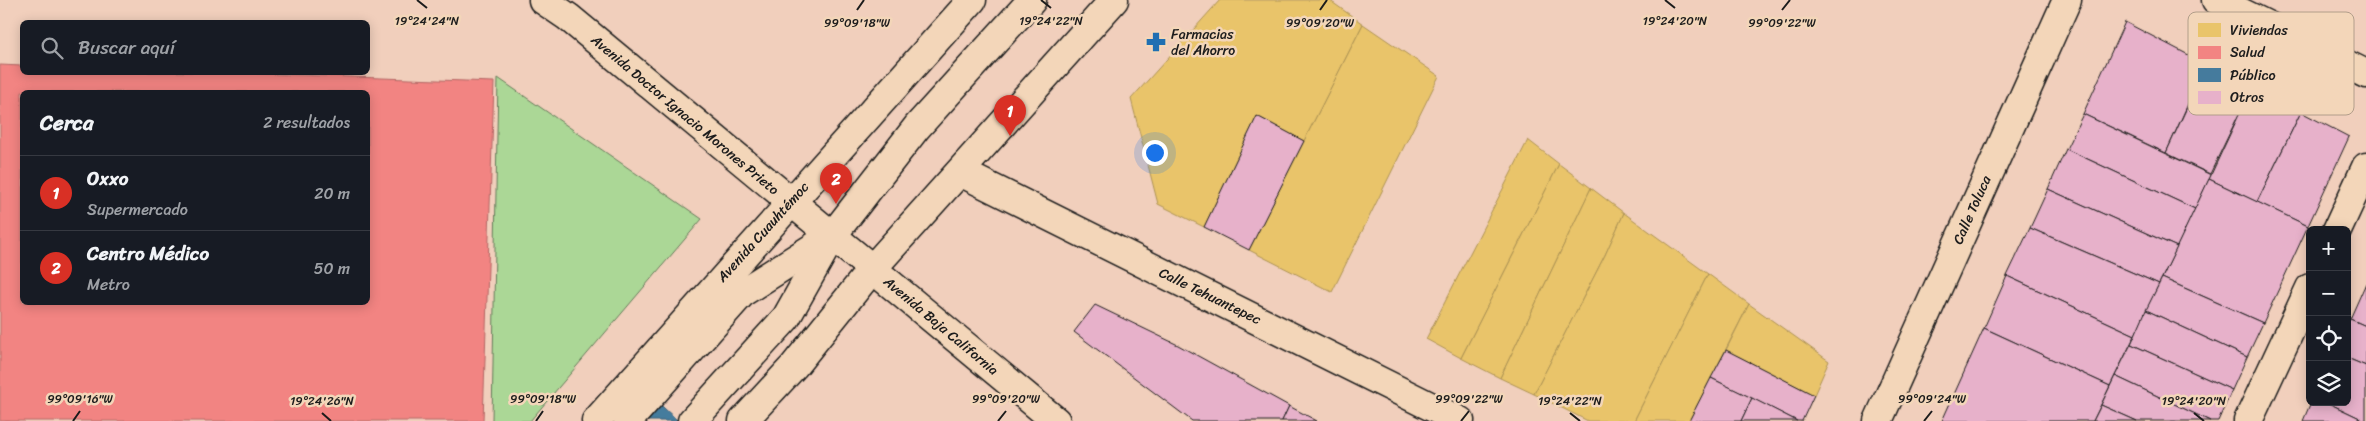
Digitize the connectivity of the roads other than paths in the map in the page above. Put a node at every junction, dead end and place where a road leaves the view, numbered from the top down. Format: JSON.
{"nodes":[{"id":1,"x":543,"y":0,"type":"edge"},
{"id":2,"x":972,"y":0,"type":"edge"},
{"id":3,"x":1032,"y":0,"type":"edge"},
{"id":4,"x":1114,"y":0,"type":"edge"},
{"id":5,"x":2067,"y":0,"type":"edge"},
{"id":6,"x":2216,"y":0,"type":"edge"},
{"id":7,"x":2240,"y":12,"type":"edge"},
{"id":8,"x":2354,"y":68,"type":"edge"},
{"id":9,"x":2366,"y":74,"type":"edge"},
{"id":10,"x":2366,"y":167,"type":"edge"},
{"id":11,"x":960,"y":172,"type":"junction"},
{"id":12,"x":790,"y":201,"type":"junction"},
{"id":13,"x":2339,"y":226,"type":"edge"},
{"id":14,"x":832,"y":236,"type":"junction"},
{"id":15,"x":872,"y":269,"type":"junction"},
{"id":16,"x":2306,"y":297,"type":"edge"},
{"id":17,"x":596,"y":421,"type":"edge"},
{"id":18,"x":628,"y":421,"type":"edge"},
{"id":19,"x":692,"y":421,"type":"edge"},
{"id":20,"x":743,"y":421,"type":"edge"},
{"id":21,"x":1056,"y":421,"type":"edge"},
{"id":22,"x":1460,"y":421,"type":"edge"},
{"id":23,"x":1878,"y":421,"type":"edge"},
{"id":24,"x":2248,"y":421,"type":"edge"}],
"edges":[{"from":1,"to":12,"type":"main road","name":"Avenida Doctor Ignacio Morones Prieto"},
{"from":2,"to":12,"type":"main road","name":"Avenida Cuauhtémoc"},
{"from":3,"to":14,"type":"main road"},
{"from":4,"to":11,"type":"main road"},
{"from":5,"to":23,"type":"main road","name":"Calle Toluca"},
{"from":6,"to":7,"type":"main road"},
{"from":8,"to":9,"type":"main road"},
{"from":10,"to":13,"type":"main road"},
{"from":11,"to":15,"type":"main road"},
{"from":11,"to":22,"type":"main road","name":"Calle Tehuantepec"},
{"from":12,"to":14,"type":"main road","name":"Avenida Doctor Ignacio Morones Prieto"},
{"from":12,"to":17,"type":"main road","name":"Avenida Cuauhtémoc"},
{"from":14,"to":15,"type":"main road","name":"Avenida Doctor Ignacio Morones Prieto"},
{"from":14,"to":18,"type":"main road"},
{"from":14,"to":19,"type":"main road"},
{"from":15,"to":20,"type":"main road"},
{"from":15,"to":21,"type":"main road","name":"Avenida Baja California"},
{"from":16,"to":24,"type":"main road"}]}
